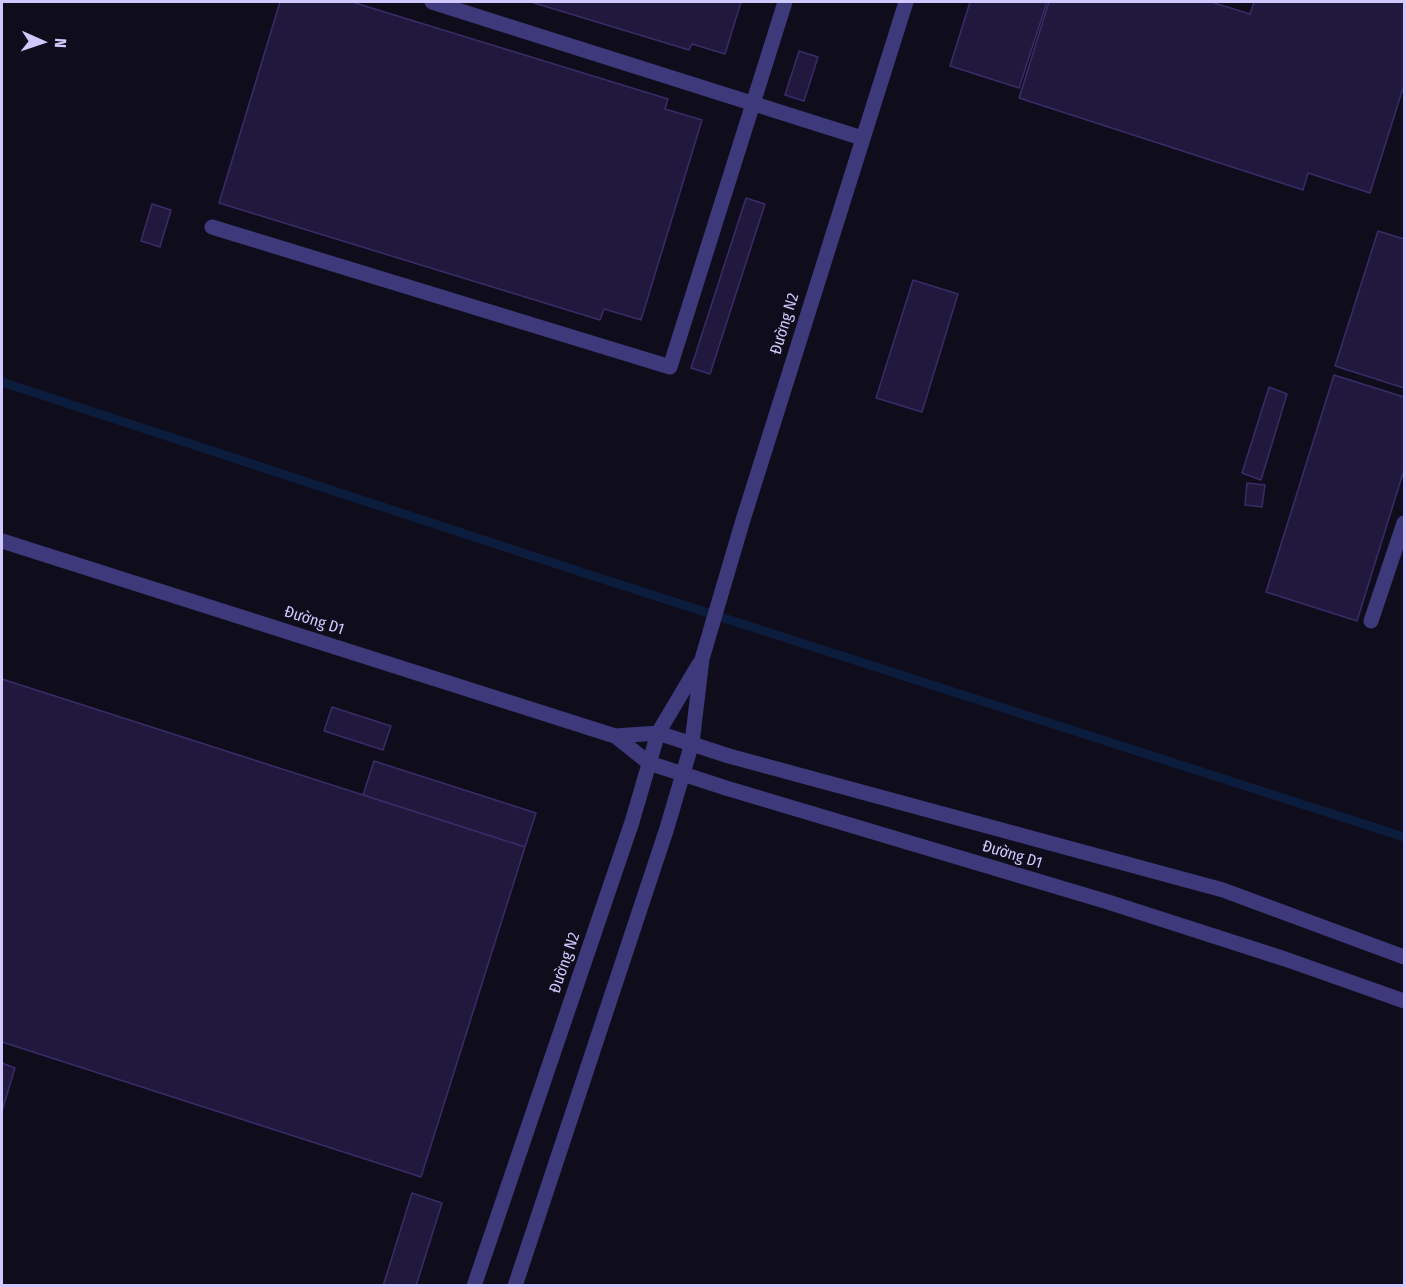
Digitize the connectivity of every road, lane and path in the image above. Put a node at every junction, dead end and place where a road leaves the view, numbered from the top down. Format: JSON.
{"nodes":[{"id":1,"x":432,"y":2,"type":"edge"},
{"id":2,"x":785,"y":2,"type":"edge"},
{"id":3,"x":906,"y":2,"type":"edge"},
{"id":4,"x":751,"y":104,"type":"junction"},
{"id":5,"x":862,"y":138,"type":"junction"},
{"id":6,"x":212,"y":227,"type":"dead end"},
{"id":7,"x":1404,"y":523,"type":"edge"},
{"id":8,"x":2,"y":541,"type":"edge"},
{"id":9,"x":1371,"y":621,"type":"dead end"},
{"id":10,"x":702,"y":659,"type":"junction"},
{"id":11,"x":658,"y":733,"type":"junction"},
{"id":12,"x":615,"y":736,"type":"junction"},
{"id":13,"x":692,"y":743,"type":"junction"},
{"id":14,"x":649,"y":763,"type":"junction"},
{"id":15,"x":682,"y":772,"type":"junction"},
{"id":16,"x":1404,"y":957,"type":"edge"},
{"id":17,"x":1404,"y":1001,"type":"edge"},
{"id":18,"x":474,"y":1286,"type":"edge"},
{"id":19,"x":515,"y":1286,"type":"edge"}],
"edges":[{"from":1,"to":4,"type":"street"},
{"from":2,"to":4,"type":"street"},
{"from":3,"to":5,"type":"street","name":"Đường N2"},
{"from":4,"to":5,"type":"street"},
{"from":4,"to":6,"type":"street"},
{"from":5,"to":10,"type":"street","name":"Đường N2"},
{"from":7,"to":9,"type":"street"},
{"from":8,"to":12,"type":"street","name":"Đường D1"},
{"from":10,"to":11,"type":"street","name":"Đường N2"},
{"from":10,"to":13,"type":"street","name":"Đường N2"},
{"from":11,"to":12,"type":"street","name":"Đường D1"},
{"from":11,"to":13,"type":"street","name":"Đường D1"},
{"from":11,"to":14,"type":"street","name":"Đường N2"},
{"from":12,"to":14,"type":"street","name":"Đường D1"},
{"from":13,"to":15,"type":"street","name":"Đường N2"},
{"from":13,"to":16,"type":"street","name":"Đường D1"},
{"from":14,"to":15,"type":"street","name":"Đường D1"},
{"from":14,"to":18,"type":"street","name":"Đường N2"},
{"from":15,"to":17,"type":"street","name":"Đường D1"},
{"from":15,"to":19,"type":"street","name":"Đường N2"}]}
